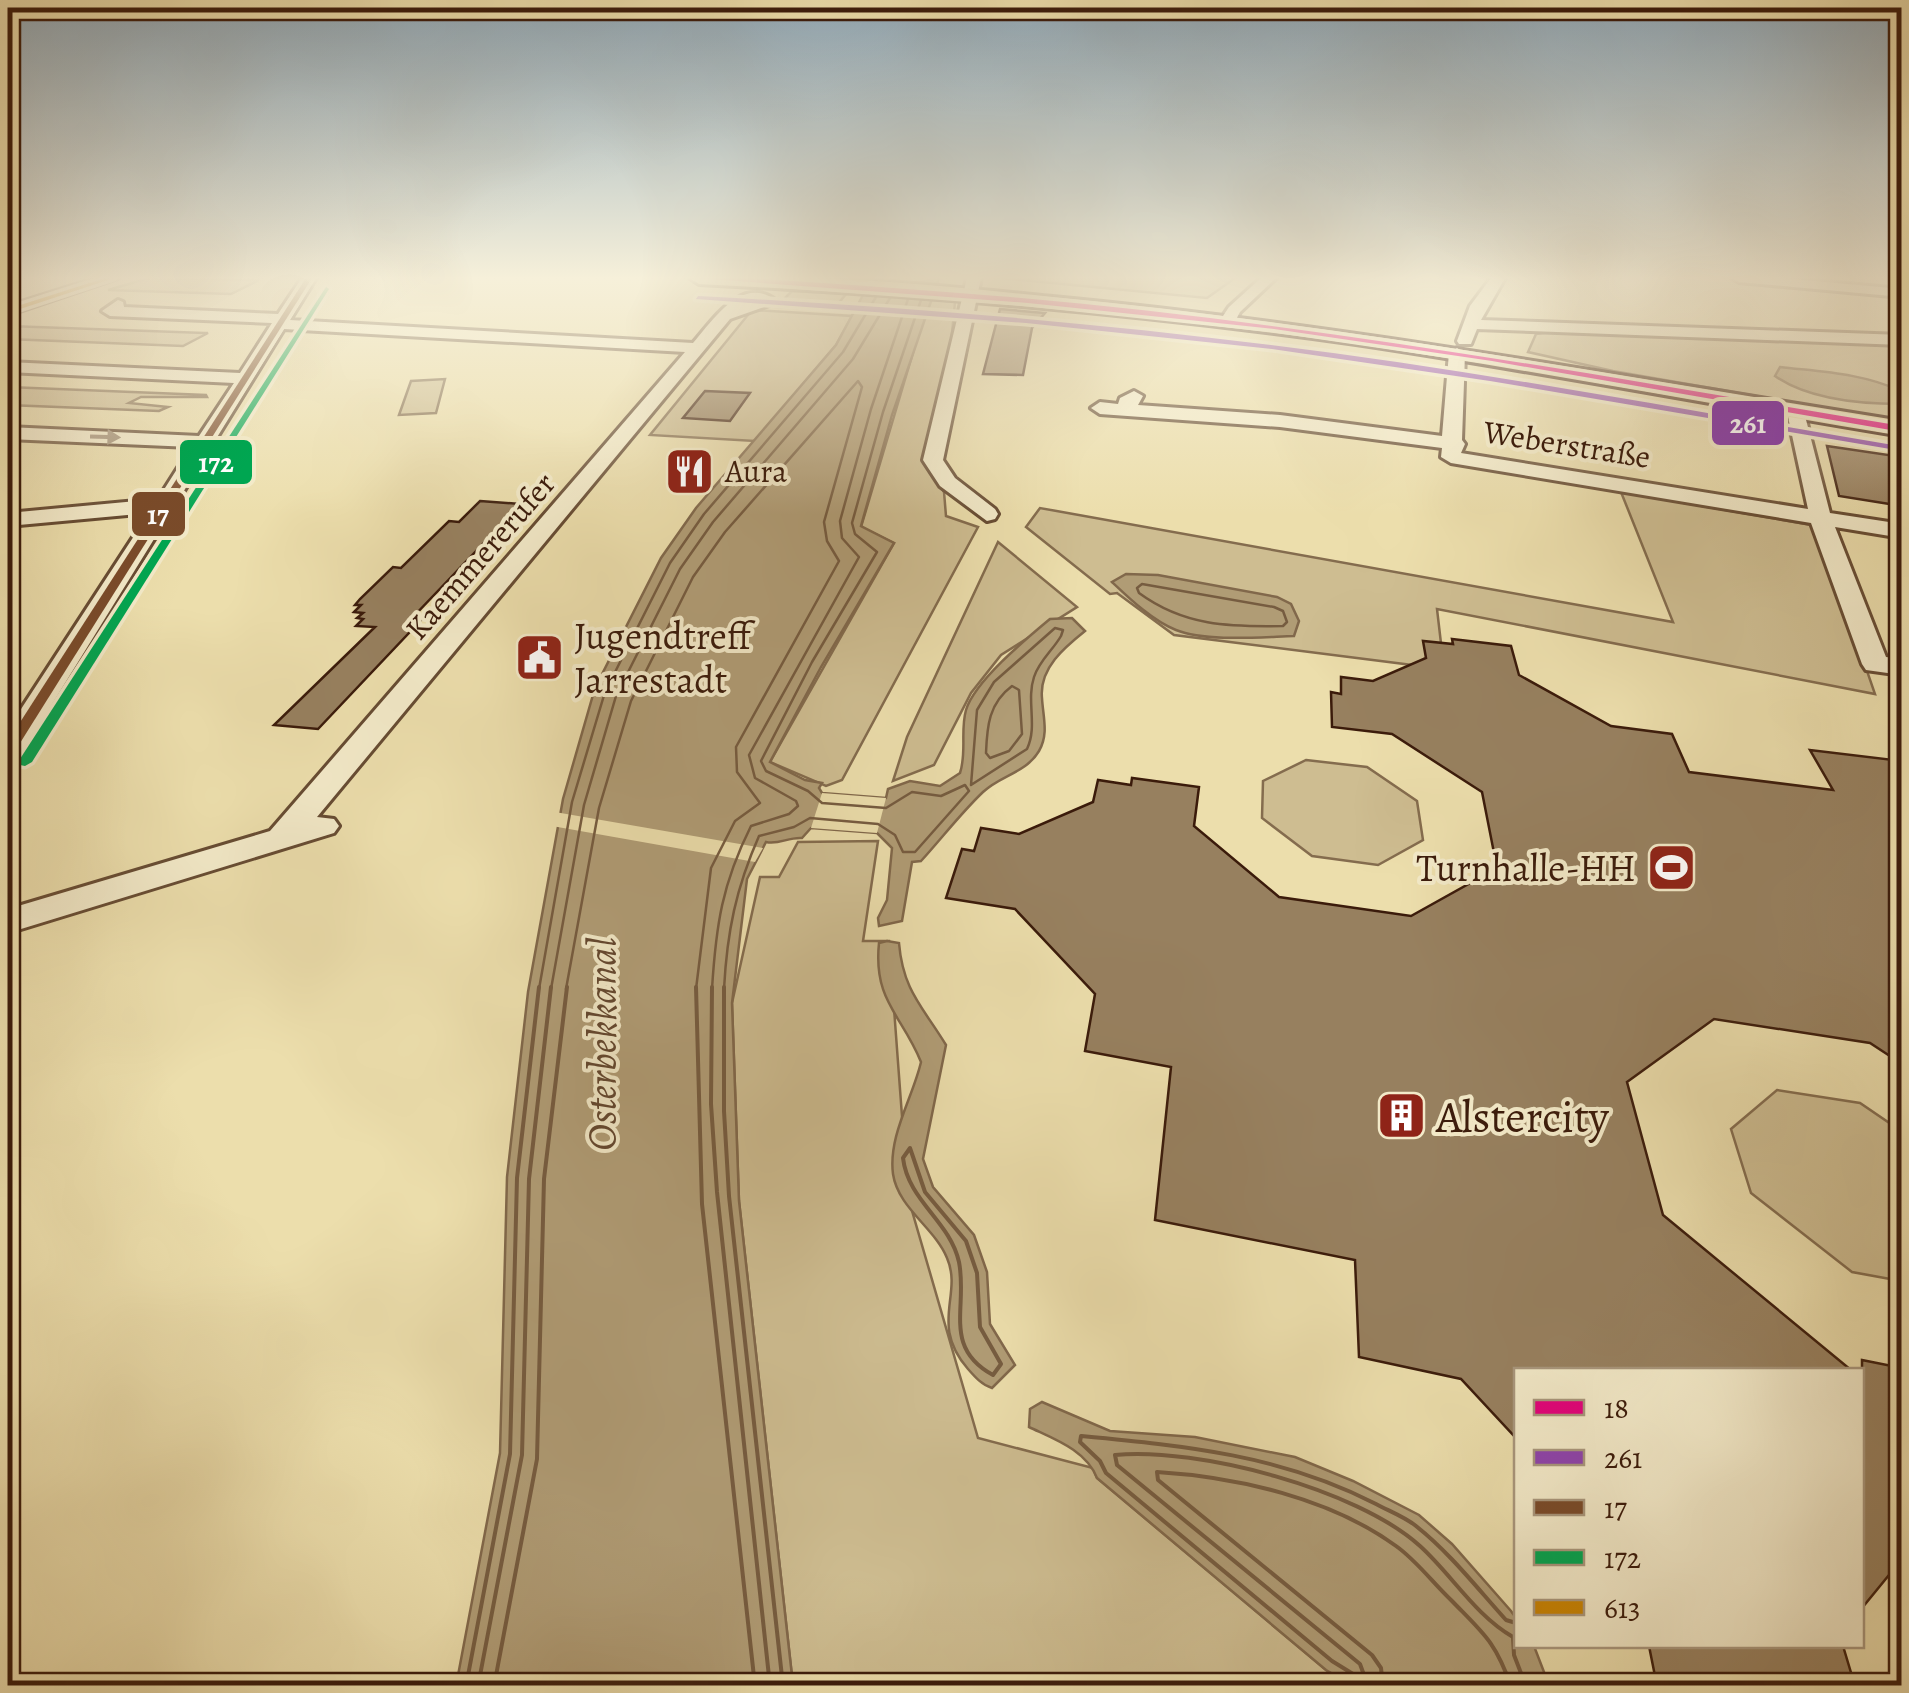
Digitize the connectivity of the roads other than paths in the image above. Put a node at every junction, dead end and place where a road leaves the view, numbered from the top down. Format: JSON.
{"nodes":[{"id":1,"x":257,"y":357,"type":"edge"},
{"id":2,"x":689,"y":357,"type":"edge"},
{"id":3,"x":955,"y":357,"type":"edge"},
{"id":4,"x":1463,"y":357,"type":"edge"},
{"id":5,"x":1531,"y":357,"type":"edge"},
{"id":6,"x":8,"y":368,"type":"edge"},
{"id":7,"x":244,"y":378,"type":"junction"},
{"id":8,"x":1100,"y":408,"type":"dead end"},
{"id":9,"x":1796,"y":412,"type":"junction"},
{"id":10,"x":1902,"y":429,"type":"edge"},
{"id":11,"x":8,"y":433,"type":"edge"},
{"id":12,"x":204,"y":442,"type":"junction"},
{"id":13,"x":1455,"y":444,"type":"junction"},
{"id":14,"x":164,"y":505,"type":"junction"},
{"id":15,"x":986,"y":514,"type":"dead end"},
{"id":16,"x":8,"y":519,"type":"edge"},
{"id":17,"x":1821,"y":519,"type":"junction"},
{"id":18,"x":1902,"y":530,"type":"edge"},
{"id":19,"x":1888,"y":666,"type":"edge"},
{"id":20,"x":8,"y":750,"type":"edge"},
{"id":21,"x":324,"y":826,"type":"dead end"},
{"id":22,"x":282,"y":838,"type":"junction"},
{"id":23,"x":8,"y":921,"type":"edge"}],
"edges":[{"from":1,"to":7,"type":"street"},
{"from":2,"to":22,"type":"street","name":"Kaemmererufer"},
{"from":3,"to":15,"type":"street"},
{"from":4,"to":13,"type":"street"},
{"from":5,"to":9,"type":"main road"},
{"from":6,"to":7,"type":"street"},
{"from":7,"to":12,"type":"street"},
{"from":8,"to":13,"type":"street","name":"Weberstraße"},
{"from":9,"to":10,"type":"main road"},
{"from":9,"to":17,"type":"street"},
{"from":11,"to":12,"type":"street","one_way":true},
{"from":12,"to":14,"type":"street"},
{"from":13,"to":17,"type":"street","name":"Weberstraße"},
{"from":14,"to":16,"type":"street"},
{"from":14,"to":20,"type":"street"},
{"from":17,"to":18,"type":"street","name":"Weberstraße"},
{"from":17,"to":19,"type":"street"},
{"from":21,"to":22,"type":"street"},
{"from":22,"to":23,"type":"street"}]}
